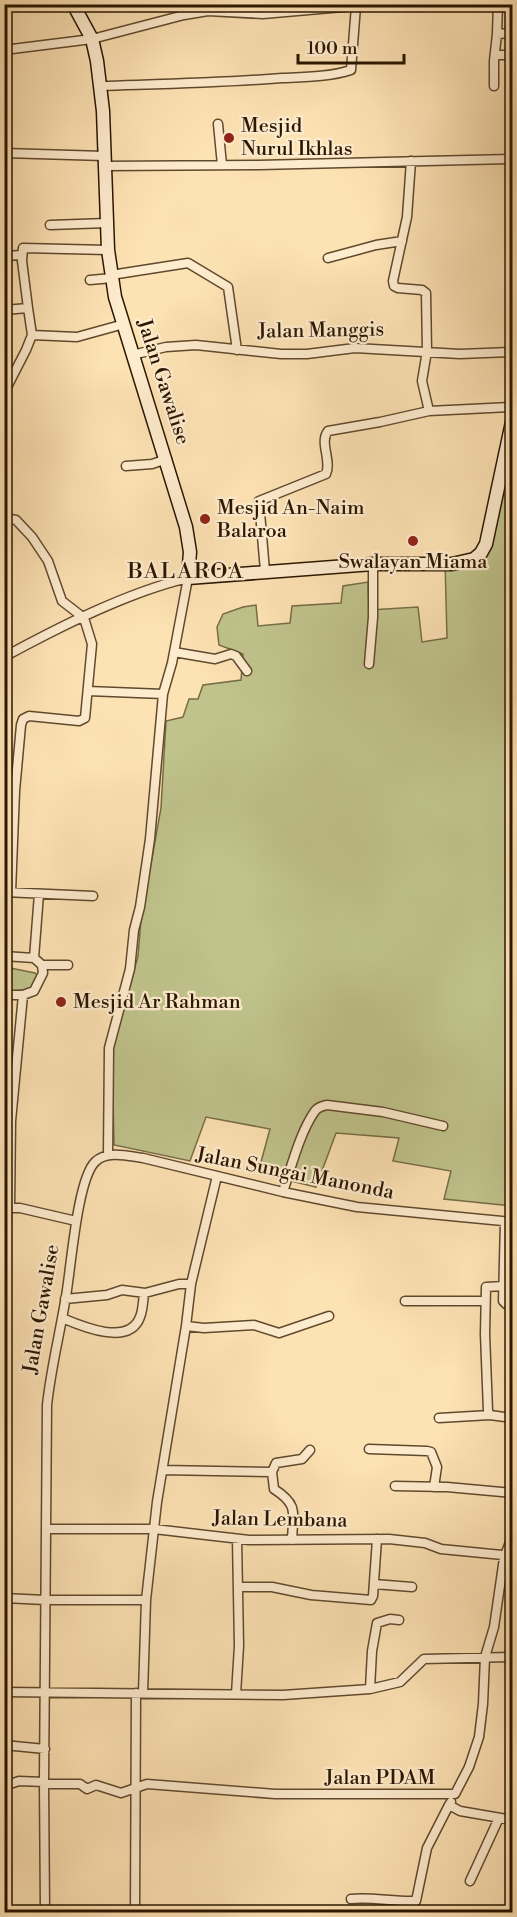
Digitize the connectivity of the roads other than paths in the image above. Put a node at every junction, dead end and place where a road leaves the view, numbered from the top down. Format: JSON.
{"nodes":[{"id":1,"x":73,"y":4,"type":"edge"},
{"id":2,"x":180,"y":4,"type":"edge"},
{"id":3,"x":217,"y":4,"type":"edge"},
{"id":4,"x":377,"y":4,"type":"edge"},
{"id":5,"x":498,"y":4,"type":"edge"},
{"id":6,"x":356,"y":6,"type":"junction"},
{"id":7,"x":208,"y":11,"type":"junction"},
{"id":8,"x":184,"y":15,"type":"junction"},
{"id":9,"x":513,"y":33,"type":"edge"},
{"id":10,"x":497,"y":34,"type":"junction"},
{"id":11,"x":92,"y":39,"type":"junction"},
{"id":12,"x":4,"y":50,"type":"edge"},
{"id":13,"x":495,"y":55,"type":"junction"},
{"id":14,"x":513,"y":55,"type":"edge"},
{"id":15,"x":101,"y":86,"type":"junction"},
{"id":16,"x":494,"y":86,"type":"dead end"},
{"id":17,"x":218,"y":124,"type":"dead end"},
{"id":18,"x":4,"y":153,"type":"edge"},
{"id":19,"x":513,"y":159,"type":"edge"},
{"id":20,"x":104,"y":161,"type":"junction"},
{"id":21,"x":411,"y":161,"type":"junction"},
{"id":22,"x":222,"y":165,"type":"junction"},
{"id":23,"x":107,"y":223,"type":"junction"},
{"id":24,"x":50,"y":225,"type":"dead end"},
{"id":25,"x":402,"y":242,"type":"junction"},
{"id":26,"x":108,"y":250,"type":"junction"},
{"id":27,"x":22,"y":255,"type":"junction"},
{"id":28,"x":4,"y":256,"type":"edge"},
{"id":29,"x":328,"y":258,"type":"dead end"},
{"id":30,"x":111,"y":276,"type":"junction"},
{"id":31,"x":90,"y":280,"type":"dead end"},
{"id":32,"x":28,"y":308,"type":"junction"},
{"id":33,"x":4,"y":310,"type":"edge"},
{"id":34,"x":124,"y":324,"type":"junction"},
{"id":35,"x":32,"y":335,"type":"junction"},
{"id":36,"x":237,"y":350,"type":"junction"},
{"id":37,"x":427,"y":351,"type":"junction"},
{"id":38,"x":513,"y":352,"type":"edge"},
{"id":39,"x":132,"y":355,"type":"junction"},
{"id":40,"x":4,"y":393,"type":"edge"},
{"id":41,"x":513,"y":407,"type":"edge"},
{"id":42,"x":429,"y":411,"type":"junction"},
{"id":43,"x":513,"y":422,"type":"edge"},
{"id":44,"x":167,"y":459,"type":"junction"},
{"id":45,"x":126,"y":466,"type":"dead end"},
{"id":46,"x":4,"y":518,"type":"edge"},
{"id":47,"x":373,"y":564,"type":"junction"},
{"id":48,"x":265,"y":571,"type":"junction"},
{"id":49,"x":188,"y":578,"type":"junction"},
{"id":50,"x":84,"y":618,"type":"junction"},
{"id":51,"x":174,"y":652,"type":"junction"},
{"id":52,"x":4,"y":657,"type":"edge"},
{"id":53,"x":369,"y":664,"type":"dead end"},
{"id":54,"x":246,"y":671,"type":"dead end"},
{"id":55,"x":88,"y":691,"type":"junction"},
{"id":56,"x":163,"y":694,"type":"junction"},
{"id":57,"x":4,"y":789,"type":"edge"},
{"id":58,"x":15,"y":791,"type":"junction"},
{"id":59,"x":8,"y":892,"type":"edge"},
{"id":60,"x":39,"y":894,"type":"junction"},
{"id":61,"x":93,"y":896,"type":"dead end"},
{"id":62,"x":4,"y":956,"type":"edge"},
{"id":63,"x":34,"y":958,"type":"junction"},
{"id":64,"x":42,"y":965,"type":"junction"},
{"id":65,"x":68,"y":965,"type":"dead end"},
{"id":66,"x":4,"y":995,"type":"edge"},
{"id":67,"x":23,"y":995,"type":"junction"},
{"id":68,"x":8,"y":1120,"type":"edge"},
{"id":69,"x":443,"y":1126,"type":"dead end"},
{"id":70,"x":108,"y":1155,"type":"junction"},
{"id":71,"x":217,"y":1176,"type":"junction"},
{"id":72,"x":283,"y":1192,"type":"junction"},
{"id":73,"x":7,"y":1209,"type":"edge"},
{"id":74,"x":76,"y":1221,"type":"junction"},
{"id":75,"x":509,"y":1222,"type":"edge"},
{"id":76,"x":190,"y":1284,"type":"junction"},
{"id":77,"x":504,"y":1286,"type":"junction"},
{"id":78,"x":144,"y":1293,"type":"junction"},
{"id":79,"x":66,"y":1299,"type":"junction"},
{"id":80,"x":405,"y":1301,"type":"dead end"},
{"id":81,"x":485,"y":1301,"type":"junction"},
{"id":82,"x":513,"y":1304,"type":"edge"},
{"id":83,"x":328,"y":1316,"type":"dead end"},
{"id":84,"x":62,"y":1318,"type":"junction"},
{"id":85,"x":186,"y":1326,"type":"junction"},
{"id":86,"x":490,"y":1415,"type":"junction"},
{"id":87,"x":439,"y":1418,"type":"dead end"},
{"id":88,"x":513,"y":1418,"type":"edge"},
{"id":89,"x":369,"y":1449,"type":"dead end"},
{"id":90,"x":309,"y":1450,"type":"dead end"},
{"id":91,"x":163,"y":1470,"type":"junction"},
{"id":92,"x":272,"y":1472,"type":"junction"},
{"id":93,"x":395,"y":1486,"type":"dead end"},
{"id":94,"x":434,"y":1487,"type":"junction"},
{"id":95,"x":513,"y":1492,"type":"edge"},
{"id":96,"x":46,"y":1529,"type":"junction"},
{"id":97,"x":154,"y":1529,"type":"junction"},
{"id":98,"x":513,"y":1537,"type":"edge"},
{"id":99,"x":237,"y":1539,"type":"junction"},
{"id":100,"x":376,"y":1539,"type":"junction"},
{"id":101,"x":292,"y":1540,"type":"junction"},
{"id":102,"x":508,"y":1556,"type":"edge"},
{"id":103,"x":374,"y":1584,"type":"junction"},
{"id":104,"x":238,"y":1587,"type":"junction"},
{"id":105,"x":412,"y":1587,"type":"dead end"},
{"id":106,"x":4,"y":1598,"type":"edge"},
{"id":107,"x":45,"y":1600,"type":"junction"},
{"id":108,"x":146,"y":1600,"type":"junction"},
{"id":109,"x":399,"y":1620,"type":"dead end"},
{"id":110,"x":489,"y":1657,"type":"junction"},
{"id":111,"x":513,"y":1657,"type":"edge"},
{"id":112,"x":370,"y":1689,"type":"junction"},
{"id":113,"x":4,"y":1692,"type":"edge"},
{"id":114,"x":45,"y":1692,"type":"junction"},
{"id":115,"x":140,"y":1693,"type":"junction"},
{"id":116,"x":236,"y":1694,"type":"junction"},
{"id":117,"x":4,"y":1745,"type":"edge"},
{"id":118,"x":45,"y":1749,"type":"junction"},
{"id":119,"x":44,"y":1783,"type":"junction"},
{"id":120,"x":4,"y":1786,"type":"edge"},
{"id":121,"x":136,"y":1788,"type":"junction"},
{"id":122,"x":455,"y":1794,"type":"junction"},
{"id":123,"x":449,"y":1805,"type":"junction"},
{"id":124,"x":499,"y":1818,"type":"junction"},
{"id":125,"x":513,"y":1820,"type":"edge"},
{"id":126,"x":470,"y":1881,"type":"dead end"},
{"id":127,"x":351,"y":1899,"type":"dead end"},
{"id":128,"x":45,"y":1912,"type":"edge"},
{"id":129,"x":135,"y":1912,"type":"edge"}],
"edges":[{"from":1,"to":11,"type":"street","name":"Jalan Gawalise"},
{"from":2,"to":8,"type":"street"},
{"from":3,"to":7,"type":"street"},
{"from":4,"to":6,"type":"street"},
{"from":5,"to":10,"type":"street"},
{"from":6,"to":7,"type":"street"},
{"from":6,"to":15,"type":"street"},
{"from":7,"to":8,"type":"street"},
{"from":8,"to":11,"type":"street"},
{"from":9,"to":10,"type":"street"},
{"from":10,"to":13,"type":"street"},
{"from":11,"to":12,"type":"street"},
{"from":11,"to":15,"type":"street","name":"Jalan Gawalise"},
{"from":13,"to":14,"type":"street"},
{"from":13,"to":16,"type":"street"},
{"from":15,"to":20,"type":"street","name":"Jalan Gawalise"},
{"from":17,"to":22,"type":"street"},
{"from":18,"to":20,"type":"street"},
{"from":19,"to":21,"type":"street"},
{"from":20,"to":22,"type":"street"},
{"from":20,"to":23,"type":"street","name":"Jalan Gawalise"},
{"from":21,"to":22,"type":"street"},
{"from":21,"to":25,"type":"street"},
{"from":23,"to":24,"type":"street"},
{"from":23,"to":26,"type":"street","name":"Jalan Gawalise"},
{"from":25,"to":29,"type":"street"},
{"from":25,"to":37,"type":"street"},
{"from":26,"to":27,"type":"street"},
{"from":26,"to":30,"type":"street","name":"Jalan Gawalise"},
{"from":27,"to":28,"type":"street"},
{"from":27,"to":32,"type":"street"},
{"from":30,"to":31,"type":"street"},
{"from":30,"to":34,"type":"street","name":"Jalan Gawalise"},
{"from":30,"to":36,"type":"street"},
{"from":32,"to":33,"type":"street"},
{"from":32,"to":35,"type":"street"},
{"from":34,"to":35,"type":"street"},
{"from":34,"to":39,"type":"street","name":"Jalan Gawalise"},
{"from":35,"to":40,"type":"street"},
{"from":36,"to":37,"type":"street","name":"Jalan Manggis"},
{"from":36,"to":39,"type":"street","name":"Jalan Manggis"},
{"from":37,"to":38,"type":"street","name":"Jalan Manggis"},
{"from":37,"to":42,"type":"street"},
{"from":39,"to":44,"type":"street","name":"Jalan Gawalise"},
{"from":41,"to":42,"type":"street"},
{"from":42,"to":48,"type":"street"},
{"from":43,"to":47,"type":"street"},
{"from":44,"to":45,"type":"street"},
{"from":44,"to":49,"type":"street","name":"Jalan Gawalise"},
{"from":46,"to":50,"type":"street"},
{"from":47,"to":48,"type":"street"},
{"from":47,"to":53,"type":"street"},
{"from":48,"to":49,"type":"street"},
{"from":49,"to":50,"type":"street"},
{"from":49,"to":51,"type":"street","name":"Jalan Gawalise"},
{"from":50,"to":52,"type":"street"},
{"from":50,"to":55,"type":"street"},
{"from":51,"to":54,"type":"street"},
{"from":51,"to":56,"type":"street","name":"Jalan Gawalise"},
{"from":55,"to":56,"type":"street"},
{"from":55,"to":58,"type":"street"},
{"from":56,"to":70,"type":"street","name":"Jalan Gawalise"},
{"from":57,"to":58,"type":"street"},
{"from":58,"to":59,"type":"street"},
{"from":59,"to":60,"type":"street"},
{"from":60,"to":61,"type":"street"},
{"from":60,"to":63,"type":"street"},
{"from":62,"to":63,"type":"street"},
{"from":63,"to":64,"type":"street"},
{"from":64,"to":65,"type":"street"},
{"from":64,"to":67,"type":"street"},
{"from":66,"to":67,"type":"street"},
{"from":67,"to":68,"type":"street"},
{"from":68,"to":73,"type":"street"},
{"from":69,"to":72,"type":"street"},
{"from":70,"to":71,"type":"street","name":"Jalan Sungai Manonda"},
{"from":70,"to":74,"type":"street","name":"Jalan Gawalise"},
{"from":71,"to":72,"type":"street","name":"Jalan Sungai Manonda"},
{"from":71,"to":76,"type":"street"},
{"from":72,"to":75,"type":"street","name":"Jalan Sungai Manonda"},
{"from":73,"to":74,"type":"street"},
{"from":74,"to":79,"type":"street","name":"Jalan Gawalise"},
{"from":75,"to":77,"type":"street"},
{"from":76,"to":78,"type":"street"},
{"from":76,"to":85,"type":"street"},
{"from":77,"to":81,"type":"street"},
{"from":77,"to":82,"type":"street"},
{"from":78,"to":79,"type":"street"},
{"from":78,"to":84,"type":"street"},
{"from":79,"to":84,"type":"street","name":"Jalan Gawalise"},
{"from":80,"to":81,"type":"street"},
{"from":81,"to":86,"type":"street"},
{"from":83,"to":85,"type":"street"},
{"from":84,"to":96,"type":"street","name":"Jalan Gawalise"},
{"from":85,"to":91,"type":"street"},
{"from":86,"to":87,"type":"street"},
{"from":86,"to":88,"type":"street"},
{"from":89,"to":94,"type":"street"},
{"from":90,"to":92,"type":"street"},
{"from":91,"to":92,"type":"street"},
{"from":91,"to":97,"type":"street"},
{"from":92,"to":101,"type":"street"},
{"from":93,"to":94,"type":"street"},
{"from":94,"to":95,"type":"street"},
{"from":96,"to":97,"type":"street","name":"Jalan Lembana"},
{"from":96,"to":107,"type":"street","name":"Jalan Gawalise"},
{"from":97,"to":99,"type":"street","name":"Jalan Lembana"},
{"from":97,"to":108,"type":"street"},
{"from":98,"to":102,"type":"street","name":"Jalan PDAM"},
{"from":99,"to":101,"type":"street","name":"Jalan Lembana"},
{"from":99,"to":104,"type":"street"},
{"from":100,"to":101,"type":"street","name":"Jalan Lembana"},
{"from":100,"to":102,"type":"street","name":"Jalan Lembana"},
{"from":100,"to":103,"type":"street"},
{"from":102,"to":110,"type":"street","name":"Jalan PDAM"},
{"from":103,"to":104,"type":"street"},
{"from":103,"to":105,"type":"street"},
{"from":104,"to":116,"type":"street"},
{"from":106,"to":107,"type":"street"},
{"from":107,"to":108,"type":"street"},
{"from":107,"to":114,"type":"street","name":"Jalan Gawalise"},
{"from":108,"to":115,"type":"street"},
{"from":109,"to":112,"type":"street"},
{"from":110,"to":111,"type":"street"},
{"from":110,"to":112,"type":"street"},
{"from":110,"to":122,"type":"street","name":"Jalan PDAM"},
{"from":112,"to":116,"type":"street"},
{"from":113,"to":114,"type":"street"},
{"from":114,"to":115,"type":"street"},
{"from":114,"to":118,"type":"street","name":"Jalan Gawalise"},
{"from":115,"to":116,"type":"street"},
{"from":115,"to":121,"type":"street"},
{"from":117,"to":118,"type":"street"},
{"from":118,"to":119,"type":"street","name":"Jalan Gawalise"},
{"from":119,"to":120,"type":"street","name":"Jalan PDAM"},
{"from":119,"to":121,"type":"street","name":"Jalan PDAM"},
{"from":119,"to":128,"type":"street","name":"Jalan Gawalise"},
{"from":121,"to":122,"type":"street","name":"Jalan PDAM"},
{"from":121,"to":129,"type":"street"},
{"from":122,"to":123,"type":"street"},
{"from":123,"to":124,"type":"street"},
{"from":123,"to":127,"type":"street"},
{"from":124,"to":125,"type":"street"},
{"from":124,"to":126,"type":"street"}]}
